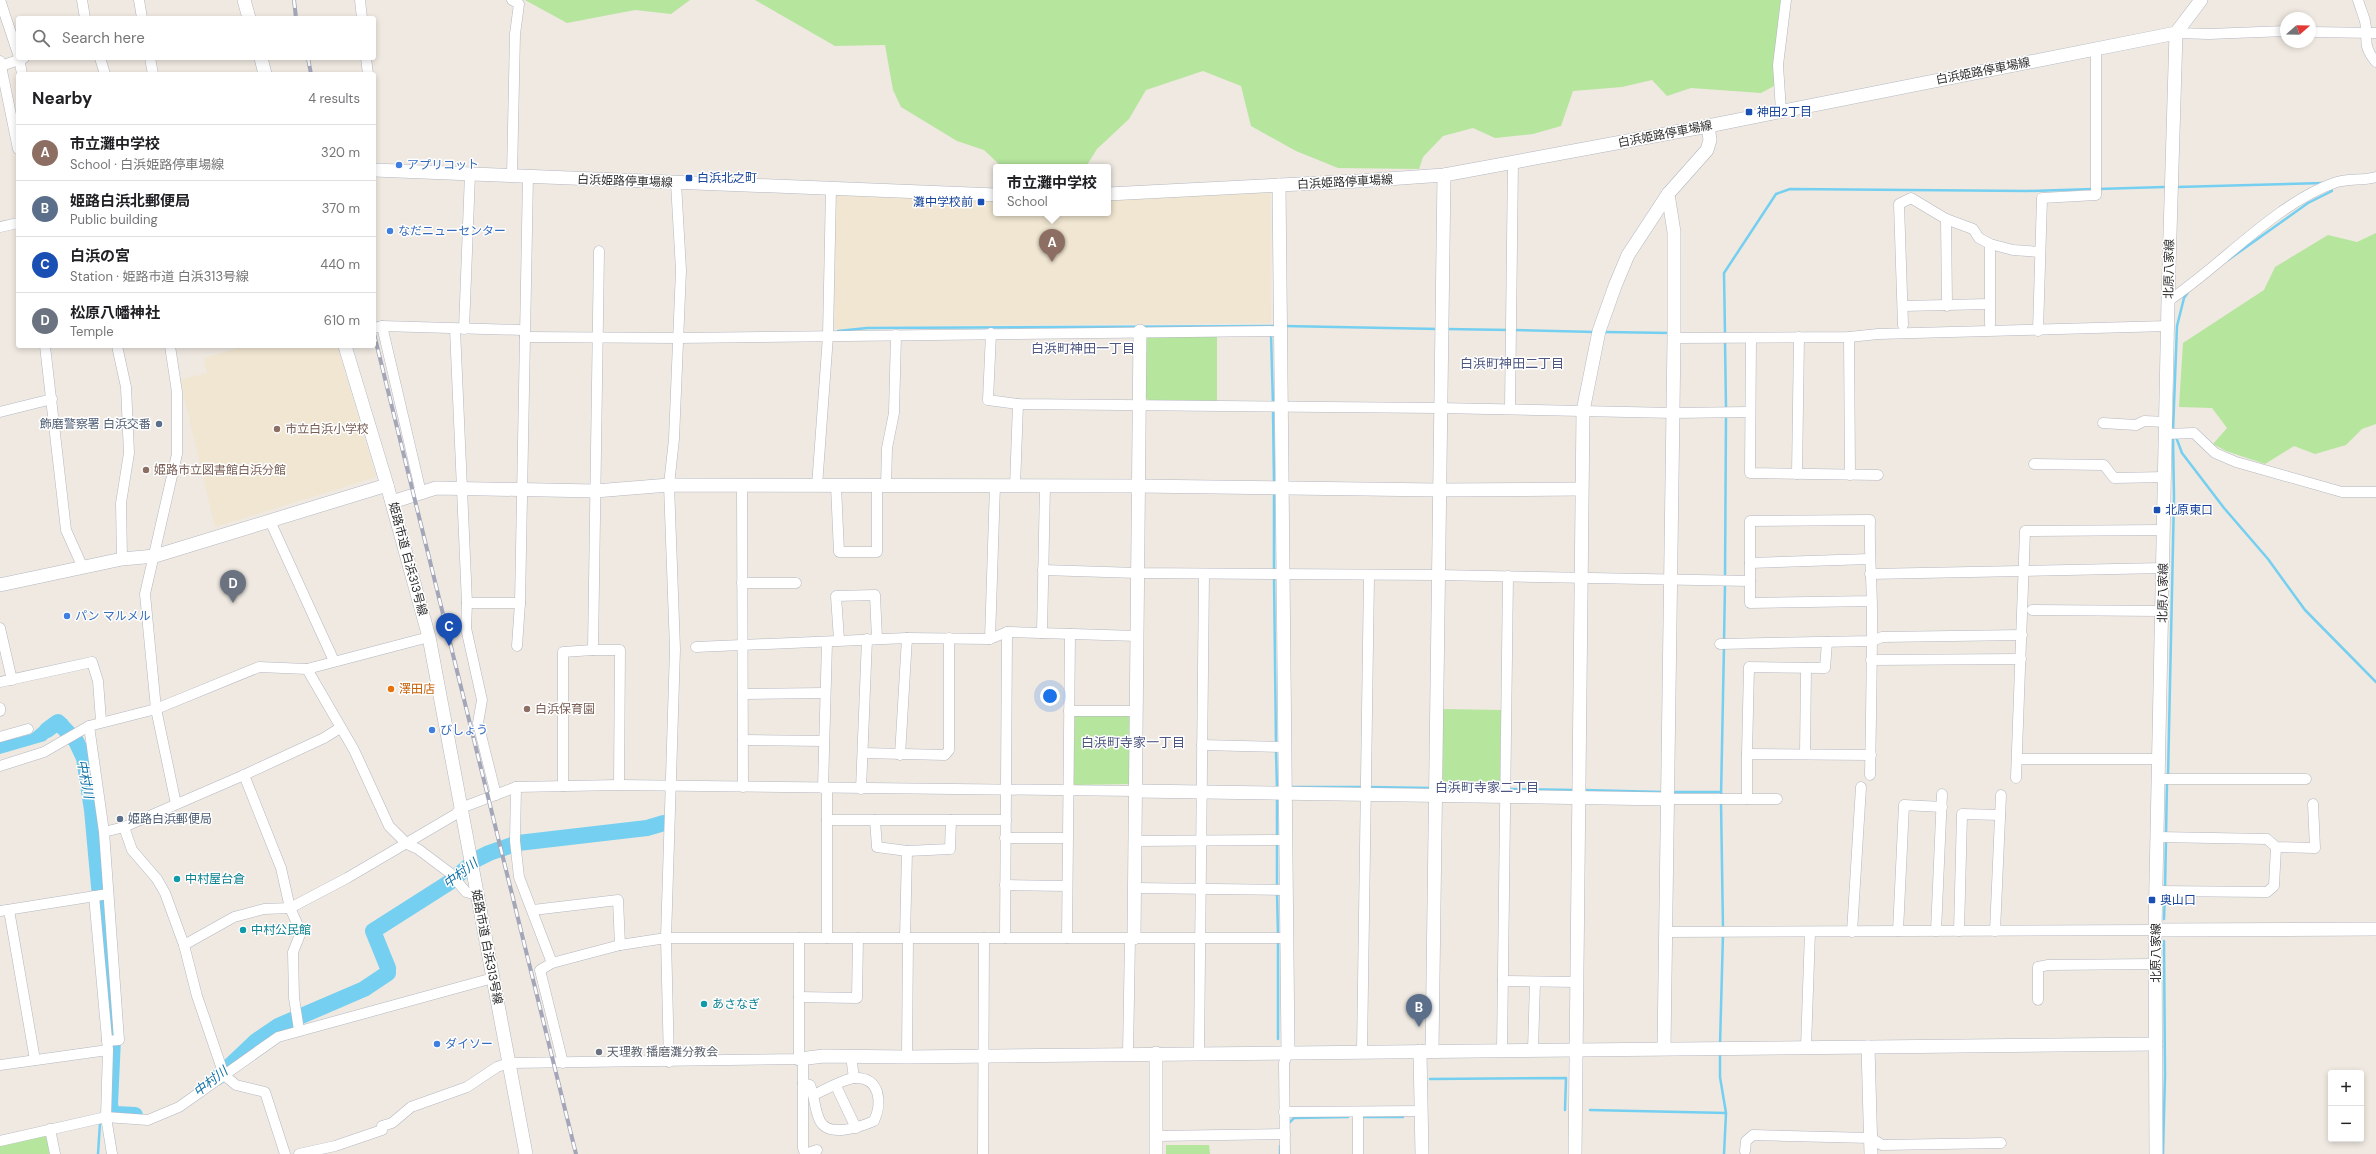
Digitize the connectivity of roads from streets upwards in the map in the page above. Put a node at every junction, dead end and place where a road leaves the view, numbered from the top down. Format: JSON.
{"nodes":[{"id":1,"x":0,"y":0,"type":"edge"},
{"id":2,"x":82,"y":0,"type":"edge"},
{"id":3,"x":139,"y":0,"type":"edge"},
{"id":4,"x":244,"y":0,"type":"edge"},
{"id":5,"x":360,"y":0,"type":"edge"},
{"id":6,"x":512,"y":0,"type":"edge"},
{"id":7,"x":1786,"y":0,"type":"edge"},
{"id":8,"x":2201,"y":0,"type":"edge"},
{"id":9,"x":2358,"y":0,"type":"edge"},
{"id":10,"x":2192,"y":6,"type":"edge"},
{"id":11,"x":85,"y":16,"type":"edge"},
{"id":12,"x":142,"y":16,"type":"edge"},
{"id":13,"x":248,"y":16,"type":"edge"},
{"id":14,"x":362,"y":16,"type":"edge"},
{"id":15,"x":2280,"y":32,"type":"edge"},
{"id":16,"x":2316,"y":32,"type":"edge"},
{"id":17,"x":2176,"y":33,"type":"junction"},
{"id":18,"x":2371,"y":33,"type":"edge"},
{"id":19,"x":16,"y":46,"type":"edge"},
{"id":20,"x":2096,"y":49,"type":"junction"},
{"id":21,"x":16,"y":59,"type":"edge"},
{"id":22,"x":20,"y":60,"type":"edge"},
{"id":23,"x":101,"y":60,"type":"edge"},
{"id":24,"x":150,"y":60,"type":"edge"},
{"id":25,"x":262,"y":60,"type":"edge"},
{"id":26,"x":366,"y":60,"type":"edge"},
{"id":27,"x":2376,"y":62,"type":"edge"},
{"id":28,"x":1,"y":67,"type":"edge"},
{"id":29,"x":22,"y":72,"type":"edge"},
{"id":30,"x":104,"y":72,"type":"edge"},
{"id":31,"x":153,"y":72,"type":"edge"},
{"id":32,"x":265,"y":72,"type":"edge"},
{"id":33,"x":368,"y":72,"type":"edge"},
{"id":34,"x":1781,"y":111,"type":"junction"},
{"id":35,"x":1708,"y":126,"type":"junction"},
{"id":36,"x":16,"y":139,"type":"edge"},
{"id":37,"x":1513,"y":162,"type":"junction"},
{"id":38,"x":376,"y":170,"type":"edge"},
{"id":39,"x":470,"y":174,"type":"junction"},
{"id":40,"x":512,"y":175,"type":"junction"},
{"id":41,"x":1444,"y":175,"type":"junction"},
{"id":42,"x":528,"y":176,"type":"junction"},
{"id":43,"x":2376,"y":177,"type":"edge"},
{"id":44,"x":676,"y":183,"type":"junction"},
{"id":45,"x":1279,"y":185,"type":"junction"},
{"id":46,"x":831,"y":188,"type":"junction"},
{"id":47,"x":1111,"y":194,"type":"edge"},
{"id":48,"x":1668,"y":194,"type":"junction"},
{"id":49,"x":993,"y":195,"type":"edge"},
{"id":50,"x":1946,"y":219,"type":"junction"},
{"id":51,"x":16,"y":223,"type":"edge"},
{"id":52,"x":0,"y":227,"type":"edge"},
{"id":53,"x":1990,"y":244,"type":"junction"},
{"id":54,"x":599,"y":251,"type":"dead end"},
{"id":55,"x":2040,"y":252,"type":"junction"},
{"id":56,"x":2168,"y":301,"type":"junction"},
{"id":57,"x":1989,"y":304,"type":"junction"},
{"id":58,"x":1903,"y":306,"type":"junction"},
{"id":59,"x":1947,"y":306,"type":"junction"},
{"id":60,"x":1990,"y":324,"type":"dead end"},
{"id":61,"x":1903,"y":325,"type":"dead end"},
{"id":62,"x":2168,"y":326,"type":"junction"},
{"id":63,"x":378,"y":327,"type":"edge"},
{"id":64,"x":1281,"y":327,"type":"junction"},
{"id":65,"x":459,"y":329,"type":"junction"},
{"id":66,"x":1140,"y":331,"type":"junction"},
{"id":67,"x":2038,"y":331,"type":"junction"},
{"id":68,"x":828,"y":332,"type":"junction"},
{"id":69,"x":524,"y":333,"type":"junction"},
{"id":70,"x":991,"y":333,"type":"junction"},
{"id":71,"x":896,"y":335,"type":"junction"},
{"id":72,"x":1799,"y":337,"type":"junction"},
{"id":73,"x":1849,"y":337,"type":"junction"},
{"id":74,"x":598,"y":338,"type":"junction"},
{"id":75,"x":678,"y":338,"type":"junction"},
{"id":76,"x":1674,"y":338,"type":"junction"},
{"id":77,"x":1751,"y":338,"type":"junction"},
{"id":78,"x":45,"y":348,"type":"edge"},
{"id":79,"x":117,"y":348,"type":"edge"},
{"id":80,"x":170,"y":348,"type":"edge"},
{"id":81,"x":346,"y":348,"type":"edge"},
{"id":82,"x":52,"y":400,"type":"junction"},
{"id":83,"x":1018,"y":404,"type":"junction"},
{"id":84,"x":1140,"y":405,"type":"junction"},
{"id":85,"x":1276,"y":407,"type":"junction"},
{"id":86,"x":1439,"y":408,"type":"junction"},
{"id":87,"x":1510,"y":409,"type":"junction"},
{"id":88,"x":1582,"y":411,"type":"junction"},
{"id":89,"x":0,"y":412,"type":"edge"},
{"id":90,"x":1749,"y":412,"type":"junction"},
{"id":91,"x":1673,"y":413,"type":"junction"},
{"id":92,"x":2103,"y":423,"type":"dead end"},
{"id":93,"x":2166,"y":428,"type":"junction"},
{"id":94,"x":2034,"y":464,"type":"dead end"},
{"id":95,"x":1797,"y":474,"type":"junction"},
{"id":96,"x":1850,"y":475,"type":"junction"},
{"id":97,"x":1878,"y":475,"type":"dead end"},
{"id":98,"x":2165,"y":477,"type":"junction"},
{"id":99,"x":387,"y":485,"type":"junction"},
{"id":100,"x":742,"y":485,"type":"junction"},
{"id":101,"x":995,"y":485,"type":"junction"},
{"id":102,"x":669,"y":486,"type":"junction"},
{"id":103,"x":817,"y":486,"type":"junction"},
{"id":104,"x":836,"y":486,"type":"junction"},
{"id":105,"x":882,"y":486,"type":"junction"},
{"id":106,"x":1015,"y":486,"type":"junction"},
{"id":107,"x":1045,"y":486,"type":"junction"},
{"id":108,"x":1137,"y":486,"type":"junction"},
{"id":109,"x":461,"y":488,"type":"junction"},
{"id":110,"x":1282,"y":488,"type":"junction"},
{"id":111,"x":522,"y":489,"type":"junction"},
{"id":112,"x":1581,"y":489,"type":"junction"},
{"id":113,"x":1438,"y":490,"type":"junction"},
{"id":114,"x":595,"y":491,"type":"junction"},
{"id":115,"x":2376,"y":492,"type":"edge"},
{"id":116,"x":421,"y":493,"type":"junction"},
{"id":117,"x":392,"y":502,"type":"junction"},
{"id":118,"x":270,"y":521,"type":"junction"},
{"id":119,"x":2164,"y":530,"type":"junction"},
{"id":120,"x":155,"y":556,"type":"junction"},
{"id":121,"x":1869,"y":559,"type":"junction"},
{"id":122,"x":122,"y":560,"type":"junction"},
{"id":123,"x":1750,"y":562,"type":"junction"},
{"id":124,"x":83,"y":568,"type":"junction"},
{"id":125,"x":2163,"y":568,"type":"junction"},
{"id":126,"x":2023,"y":569,"type":"junction"},
{"id":127,"x":1044,"y":570,"type":"junction"},
{"id":128,"x":1137,"y":573,"type":"junction"},
{"id":129,"x":1204,"y":574,"type":"junction"},
{"id":130,"x":1284,"y":574,"type":"junction"},
{"id":131,"x":1870,"y":574,"type":"junction"},
{"id":132,"x":1438,"y":575,"type":"junction"},
{"id":133,"x":1369,"y":576,"type":"junction"},
{"id":134,"x":1508,"y":576,"type":"junction"},
{"id":135,"x":1581,"y":577,"type":"junction"},
{"id":136,"x":1671,"y":579,"type":"junction"},
{"id":137,"x":1750,"y":581,"type":"junction"},
{"id":138,"x":742,"y":583,"type":"junction"},
{"id":139,"x":796,"y":583,"type":"dead end"},
{"id":140,"x":0,"y":585,"type":"edge"},
{"id":141,"x":1872,"y":601,"type":"junction"},
{"id":142,"x":467,"y":603,"type":"junction"},
{"id":143,"x":520,"y":603,"type":"junction"},
{"id":144,"x":2032,"y":610,"type":"dead end"},
{"id":145,"x":2162,"y":611,"type":"junction"},
{"id":146,"x":0,"y":628,"type":"edge"},
{"id":147,"x":1007,"y":632,"type":"junction"},
{"id":148,"x":1042,"y":633,"type":"junction"},
{"id":149,"x":1070,"y":634,"type":"junction"},
{"id":150,"x":2022,"y":635,"type":"junction"},
{"id":151,"x":1137,"y":636,"type":"junction"},
{"id":152,"x":429,"y":637,"type":"junction"},
{"id":153,"x":907,"y":638,"type":"junction"},
{"id":154,"x":950,"y":638,"type":"junction"},
{"id":155,"x":872,"y":639,"type":"junction"},
{"id":156,"x":990,"y":639,"type":"junction"},
{"id":157,"x":839,"y":640,"type":"junction"},
{"id":158,"x":1872,"y":641,"type":"junction"},
{"id":159,"x":827,"y":642,"type":"junction"},
{"id":160,"x":1828,"y":642,"type":"junction"},
{"id":161,"x":1720,"y":644,"type":"dead end"},
{"id":162,"x":517,"y":646,"type":"dead end"},
{"id":163,"x":743,"y":646,"type":"junction"},
{"id":164,"x":696,"y":647,"type":"dead end"},
{"id":165,"x":593,"y":650,"type":"junction"},
{"id":166,"x":2021,"y":659,"type":"junction"},
{"id":167,"x":1871,"y":660,"type":"junction"},
{"id":168,"x":334,"y":661,"type":"junction"},
{"id":169,"x":1806,"y":668,"type":"junction"},
{"id":170,"x":307,"y":669,"type":"junction"},
{"id":171,"x":12,"y":680,"type":"junction"},
{"id":172,"x":0,"y":682,"type":"edge"},
{"id":173,"x":826,"y":693,"type":"junction"},
{"id":174,"x":743,"y":694,"type":"junction"},
{"id":175,"x":0,"y":708,"type":"edge"},
{"id":176,"x":156,"y":709,"type":"junction"},
{"id":177,"x":0,"y":711,"type":"edge"},
{"id":178,"x":1069,"y":711,"type":"junction"},
{"id":179,"x":1136,"y":711,"type":"junction"},
{"id":180,"x":101,"y":721,"type":"junction"},
{"id":181,"x":89,"y":726,"type":"junction"},
{"id":182,"x":340,"y":728,"type":"junction"},
{"id":183,"x":28,"y":729,"type":"dead end"},
{"id":184,"x":0,"y":737,"type":"edge"},
{"id":185,"x":743,"y":740,"type":"junction"},
{"id":186,"x":824,"y":741,"type":"junction"},
{"id":187,"x":1202,"y":745,"type":"junction"},
{"id":188,"x":1285,"y":747,"type":"junction"},
{"id":189,"x":863,"y":753,"type":"junction"},
{"id":190,"x":1747,"y":754,"type":"junction"},
{"id":191,"x":1805,"y":754,"type":"junction"},
{"id":192,"x":900,"y":755,"type":"junction"},
{"id":193,"x":1871,"y":755,"type":"junction"},
{"id":194,"x":2018,"y":759,"type":"junction"},
{"id":195,"x":2159,"y":759,"type":"junction"},
{"id":196,"x":0,"y":766,"type":"edge"},
{"id":197,"x":244,"y":775,"type":"junction"},
{"id":198,"x":1870,"y":775,"type":"dead end"},
{"id":199,"x":2016,"y":778,"type":"dead end"},
{"id":200,"x":2159,"y":779,"type":"junction"},
{"id":201,"x":2306,"y":779,"type":"dead end"},
{"id":202,"x":619,"y":785,"type":"junction"},
{"id":203,"x":563,"y":786,"type":"junction"},
{"id":204,"x":671,"y":786,"type":"junction"},
{"id":205,"x":743,"y":787,"type":"junction"},
{"id":206,"x":1861,"y":787,"type":"dead end"},
{"id":207,"x":516,"y":788,"type":"junction"},
{"id":208,"x":1366,"y":788,"type":"junction"},
{"id":209,"x":825,"y":789,"type":"junction"},
{"id":210,"x":861,"y":789,"type":"junction"},
{"id":211,"x":1006,"y":789,"type":"junction"},
{"id":212,"x":1068,"y":790,"type":"junction"},
{"id":213,"x":1136,"y":791,"type":"junction"},
{"id":214,"x":1203,"y":792,"type":"junction"},
{"id":215,"x":1285,"y":794,"type":"junction"},
{"id":216,"x":1942,"y":794,"type":"dead end"},
{"id":217,"x":1435,"y":795,"type":"junction"},
{"id":218,"x":2001,"y":795,"type":"dead end"},
{"id":219,"x":496,"y":796,"type":"junction"},
{"id":220,"x":1505,"y":796,"type":"junction"},
{"id":221,"x":1579,"y":796,"type":"junction"},
{"id":222,"x":1668,"y":799,"type":"junction"},
{"id":223,"x":1747,"y":799,"type":"junction"},
{"id":224,"x":1778,"y":799,"type":"dead end"},
{"id":225,"x":176,"y":804,"type":"junction"},
{"id":226,"x":2313,"y":804,"type":"dead end"},
{"id":227,"x":1942,"y":807,"type":"junction"},
{"id":228,"x":461,"y":808,"type":"junction"},
{"id":229,"x":2000,"y":815,"type":"junction"},
{"id":230,"x":827,"y":820,"type":"junction"},
{"id":231,"x":875,"y":820,"type":"junction"},
{"id":232,"x":951,"y":820,"type":"junction"},
{"id":233,"x":1006,"y":820,"type":"junction"},
{"id":234,"x":124,"y":827,"type":"junction"},
{"id":235,"x":104,"y":832,"type":"junction"},
{"id":236,"x":2165,"y":837,"type":"junction"},
{"id":237,"x":1005,"y":838,"type":"junction"},
{"id":238,"x":1067,"y":838,"type":"junction"},
{"id":239,"x":1286,"y":840,"type":"junction"},
{"id":240,"x":1136,"y":841,"type":"junction"},
{"id":241,"x":1201,"y":842,"type":"junction"},
{"id":242,"x":407,"y":844,"type":"junction"},
{"id":243,"x":2276,"y":847,"type":"junction"},
{"id":244,"x":907,"y":851,"type":"junction"},
{"id":245,"x":1005,"y":885,"type":"junction"},
{"id":246,"x":1067,"y":886,"type":"junction"},
{"id":247,"x":1135,"y":888,"type":"junction"},
{"id":248,"x":1200,"y":889,"type":"junction"},
{"id":249,"x":1286,"y":890,"type":"junction"},
{"id":250,"x":2163,"y":891,"type":"junction"},
{"id":251,"x":108,"y":894,"type":"junction"},
{"id":252,"x":477,"y":895,"type":"junction"},
{"id":253,"x":94,"y":896,"type":"junction"},
{"id":254,"x":290,"y":908,"type":"junction"},
{"id":255,"x":533,"y":910,"type":"junction"},
{"id":256,"x":4,"y":911,"type":"edge"},
{"id":257,"x":2376,"y":929,"type":"edge"},
{"id":258,"x":2156,"y":930,"type":"junction"},
{"id":259,"x":1898,"y":931,"type":"junction"},
{"id":260,"x":1936,"y":931,"type":"junction"},
{"id":261,"x":1959,"y":931,"type":"junction"},
{"id":262,"x":1995,"y":931,"type":"junction"},
{"id":263,"x":1666,"y":932,"type":"junction"},
{"id":264,"x":1810,"y":932,"type":"junction"},
{"id":265,"x":1852,"y":932,"type":"junction"},
{"id":266,"x":666,"y":938,"type":"junction"},
{"id":267,"x":799,"y":938,"type":"junction"},
{"id":268,"x":827,"y":938,"type":"junction"},
{"id":269,"x":858,"y":938,"type":"junction"},
{"id":270,"x":906,"y":938,"type":"junction"},
{"id":271,"x":984,"y":938,"type":"junction"},
{"id":272,"x":1005,"y":938,"type":"junction"},
{"id":273,"x":1068,"y":938,"type":"junction"},
{"id":274,"x":1132,"y":938,"type":"junction"},
{"id":275,"x":1200,"y":938,"type":"junction"},
{"id":276,"x":1280,"y":938,"type":"junction"},
{"id":277,"x":184,"y":945,"type":"junction"},
{"id":278,"x":620,"y":945,"type":"junction"},
{"id":279,"x":552,"y":963,"type":"junction"},
{"id":280,"x":2155,"y":964,"type":"junction"},
{"id":281,"x":493,"y":978,"type":"junction"},
{"id":282,"x":1502,"y":981,"type":"junction"},
{"id":283,"x":1535,"y":982,"type":"junction"},
{"id":284,"x":1576,"y":982,"type":"junction"},
{"id":285,"x":799,"y":997,"type":"junction"},
{"id":286,"x":2038,"y":1000,"type":"dead end"},
{"id":287,"x":299,"y":1030,"type":"junction"},
{"id":288,"x":2156,"y":1044,"type":"junction"},
{"id":289,"x":107,"y":1046,"type":"junction"},
{"id":290,"x":1806,"y":1047,"type":"junction"},
{"id":291,"x":1868,"y":1047,"type":"junction"},
{"id":292,"x":1664,"y":1048,"type":"junction"},
{"id":293,"x":1502,"y":1050,"type":"junction"},
{"id":294,"x":1533,"y":1050,"type":"junction"},
{"id":295,"x":1575,"y":1050,"type":"junction"},
{"id":296,"x":1426,"y":1051,"type":"junction"},
{"id":297,"x":1288,"y":1052,"type":"junction"},
{"id":298,"x":1362,"y":1052,"type":"junction"},
{"id":299,"x":1156,"y":1053,"type":"junction"},
{"id":300,"x":1199,"y":1053,"type":"junction"},
{"id":301,"x":1128,"y":1054,"type":"junction"},
{"id":302,"x":985,"y":1055,"type":"junction"},
{"id":303,"x":851,"y":1056,"type":"junction"},
{"id":304,"x":907,"y":1057,"type":"junction"},
{"id":305,"x":801,"y":1059,"type":"junction"},
{"id":306,"x":36,"y":1060,"type":"junction"},
{"id":307,"x":669,"y":1062,"type":"junction"},
{"id":308,"x":509,"y":1063,"type":"junction"},
{"id":309,"x":563,"y":1063,"type":"junction"},
{"id":310,"x":0,"y":1065,"type":"edge"},
{"id":311,"x":223,"y":1072,"type":"junction"},
{"id":312,"x":854,"y":1078,"type":"junction"},
{"id":313,"x":803,"y":1083,"type":"junction"},
{"id":314,"x":836,"y":1086,"type":"junction"},
{"id":315,"x":814,"y":1095,"type":"junction"},
{"id":316,"x":1422,"y":1111,"type":"junction"},
{"id":317,"x":1284,"y":1112,"type":"junction"},
{"id":318,"x":1358,"y":1112,"type":"junction"},
{"id":319,"x":106,"y":1117,"type":"junction"},
{"id":320,"x":856,"y":1128,"type":"junction"},
{"id":321,"x":50,"y":1129,"type":"junction"},
{"id":322,"x":1285,"y":1134,"type":"junction"},
{"id":323,"x":1156,"y":1136,"type":"junction"},
{"id":324,"x":1871,"y":1138,"type":"junction"},
{"id":325,"x":0,"y":1141,"type":"edge"},
{"id":326,"x":2001,"y":1143,"type":"dead end"},
{"id":327,"x":817,"y":1150,"type":"dead end"},
{"id":328,"x":1745,"y":1151,"type":"dead end"},
{"id":329,"x":55,"y":1154,"type":"edge"},
{"id":330,"x":112,"y":1154,"type":"edge"},
{"id":331,"x":285,"y":1154,"type":"edge"},
{"id":332,"x":298,"y":1154,"type":"edge"},
{"id":333,"x":526,"y":1154,"type":"edge"},
{"id":334,"x":805,"y":1154,"type":"edge"},
{"id":335,"x":983,"y":1154,"type":"edge"},
{"id":336,"x":1156,"y":1154,"type":"edge"},
{"id":337,"x":1285,"y":1154,"type":"edge"},
{"id":338,"x":1358,"y":1154,"type":"edge"},
{"id":339,"x":1422,"y":1154,"type":"edge"},
{"id":340,"x":1575,"y":1154,"type":"edge"},
{"id":341,"x":1871,"y":1154,"type":"edge"},
{"id":342,"x":2156,"y":1154,"type":"edge"}],
"edges":[{"from":1,"to":19,"type":"street"},
{"from":2,"to":11,"type":"street"},
{"from":3,"to":12,"type":"street"},
{"from":4,"to":13,"type":"street"},
{"from":5,"to":14,"type":"street"},
{"from":6,"to":40,"type":"street"},
{"from":7,"to":34,"type":"street"},
{"from":8,"to":10,"type":"street"},
{"from":9,"to":18,"type":"street"},
{"from":10,"to":17,"type":"street"},
{"from":15,"to":17,"type":"street"},
{"from":16,"to":18,"type":"street"},
{"from":17,"to":20,"type":"street","name":"白浜姫路停車場線"},
{"from":17,"to":56,"type":"street","name":"北原八家線"},
{"from":18,"to":27,"type":"street"},
{"from":20,"to":34,"type":"street","name":"白浜姫路停車場線"},
{"from":20,"to":55,"type":"street"},
{"from":21,"to":28,"type":"street"},
{"from":22,"to":29,"type":"street"},
{"from":23,"to":30,"type":"street"},
{"from":24,"to":31,"type":"street"},
{"from":25,"to":32,"type":"street"},
{"from":26,"to":33,"type":"street"},
{"from":28,"to":36,"type":"street"},
{"from":34,"to":35,"type":"street","name":"白浜姫路停車場線"},
{"from":35,"to":37,"type":"street","name":"白浜姫路停車場線"},
{"from":35,"to":48,"type":"street"},
{"from":37,"to":41,"type":"street","name":"白浜姫路停車場線"},
{"from":37,"to":87,"type":"street"},
{"from":38,"to":39,"type":"street","name":"白浜姫路停車場線"},
{"from":39,"to":40,"type":"street","name":"白浜姫路停車場線"},
{"from":39,"to":65,"type":"street"},
{"from":40,"to":42,"type":"street","name":"白浜姫路停車場線"},
{"from":41,"to":45,"type":"street","name":"白浜姫路停車場線"},
{"from":41,"to":86,"type":"street"},
{"from":42,"to":44,"type":"street","name":"白浜姫路停車場線"},
{"from":42,"to":69,"type":"street"},
{"from":43,"to":56,"type":"street"},
{"from":44,"to":46,"type":"street","name":"白浜姫路停車場線"},
{"from":44,"to":75,"type":"street"},
{"from":45,"to":47,"type":"street","name":"白浜姫路停車場線"},
{"from":45,"to":64,"type":"street"},
{"from":46,"to":49,"type":"street","name":"白浜姫路停車場線"},
{"from":46,"to":68,"type":"street"},
{"from":48,"to":76,"type":"street"},
{"from":48,"to":88,"type":"street"},
{"from":50,"to":53,"type":"street"},
{"from":50,"to":58,"type":"street"},
{"from":50,"to":59,"type":"street"},
{"from":51,"to":52,"type":"street"},
{"from":53,"to":55,"type":"street"},
{"from":53,"to":57,"type":"street"},
{"from":54,"to":74,"type":"street"},
{"from":55,"to":67,"type":"street"},
{"from":56,"to":62,"type":"street","name":"北原八家線"},
{"from":57,"to":59,"type":"street"},
{"from":57,"to":60,"type":"street"},
{"from":58,"to":59,"type":"street"},
{"from":58,"to":61,"type":"street"},
{"from":62,"to":67,"type":"street"},
{"from":62,"to":93,"type":"street","name":"北原八家線"},
{"from":63,"to":65,"type":"street"},
{"from":63,"to":116,"type":"street"},
{"from":64,"to":66,"type":"street"},
{"from":64,"to":85,"type":"street"},
{"from":65,"to":69,"type":"street"},
{"from":65,"to":109,"type":"street"},
{"from":66,"to":70,"type":"street"},
{"from":66,"to":84,"type":"street"},
{"from":67,"to":73,"type":"street"},
{"from":68,"to":71,"type":"street"},
{"from":68,"to":75,"type":"street"},
{"from":68,"to":103,"type":"street"},
{"from":69,"to":74,"type":"street"},
{"from":69,"to":111,"type":"street"},
{"from":70,"to":71,"type":"street"},
{"from":70,"to":83,"type":"street"},
{"from":71,"to":105,"type":"street"},
{"from":72,"to":73,"type":"street"},
{"from":72,"to":77,"type":"street"},
{"from":72,"to":95,"type":"street"},
{"from":73,"to":96,"type":"street"},
{"from":74,"to":75,"type":"street"},
{"from":74,"to":114,"type":"street"},
{"from":75,"to":102,"type":"street"},
{"from":76,"to":77,"type":"street"},
{"from":76,"to":91,"type":"street"},
{"from":77,"to":90,"type":"street"},
{"from":78,"to":82,"type":"street"},
{"from":79,"to":122,"type":"street"},
{"from":80,"to":120,"type":"street"},
{"from":81,"to":99,"type":"street","name":"姫路市道 白浜313号線"},
{"from":82,"to":89,"type":"street"},
{"from":82,"to":124,"type":"street"},
{"from":83,"to":84,"type":"street"},
{"from":83,"to":106,"type":"street"},
{"from":84,"to":85,"type":"street"},
{"from":84,"to":108,"type":"street"},
{"from":85,"to":86,"type":"street"},
{"from":85,"to":110,"type":"street"},
{"from":86,"to":87,"type":"street"},
{"from":86,"to":113,"type":"street"},
{"from":87,"to":88,"type":"street"},
{"from":88,"to":91,"type":"street"},
{"from":88,"to":112,"type":"street"},
{"from":90,"to":91,"type":"street"},
{"from":90,"to":95,"type":"street"},
{"from":91,"to":136,"type":"street"},
{"from":92,"to":93,"type":"street"},
{"from":93,"to":98,"type":"street","name":"北原八家線"},
{"from":93,"to":115,"type":"street"},
{"from":94,"to":98,"type":"street"},
{"from":95,"to":96,"type":"street"},
{"from":96,"to":97,"type":"street"},
{"from":98,"to":119,"type":"street","name":"北原八家線"},
{"from":99,"to":117,"type":"street","name":"姫路市道 白浜313号線"},
{"from":99,"to":118,"type":"street"},
{"from":100,"to":102,"type":"street"},
{"from":100,"to":103,"type":"street"},
{"from":100,"to":138,"type":"street"},
{"from":101,"to":105,"type":"street"},
{"from":101,"to":106,"type":"street"},
{"from":101,"to":156,"type":"street"},
{"from":102,"to":114,"type":"street"},
{"from":102,"to":204,"type":"street"},
{"from":103,"to":104,"type":"street"},
{"from":104,"to":105,"type":"street"},
{"from":104,"to":105,"type":"street"},
{"from":106,"to":107,"type":"street"},
{"from":107,"to":108,"type":"street"},
{"from":107,"to":127,"type":"street"},
{"from":108,"to":110,"type":"street"},
{"from":108,"to":128,"type":"street"},
{"from":109,"to":111,"type":"street"},
{"from":109,"to":116,"type":"street"},
{"from":109,"to":142,"type":"street"},
{"from":110,"to":113,"type":"street"},
{"from":110,"to":130,"type":"street"},
{"from":111,"to":114,"type":"street"},
{"from":111,"to":143,"type":"street"},
{"from":112,"to":113,"type":"street"},
{"from":112,"to":135,"type":"street"},
{"from":113,"to":132,"type":"street"},
{"from":114,"to":165,"type":"street"},
{"from":116,"to":117,"type":"street"},
{"from":117,"to":152,"type":"street","name":"姫路市道 白浜313号線"},
{"from":118,"to":120,"type":"street"},
{"from":118,"to":168,"type":"street"},
{"from":119,"to":125,"type":"street","name":"北原八家線"},
{"from":119,"to":126,"type":"street"},
{"from":120,"to":122,"type":"street"},
{"from":120,"to":176,"type":"street"},
{"from":121,"to":123,"type":"street"},
{"from":121,"to":123,"type":"street"},
{"from":121,"to":131,"type":"street"},
{"from":122,"to":124,"type":"street"},
{"from":123,"to":137,"type":"street"},
{"from":124,"to":140,"type":"street"},
{"from":125,"to":126,"type":"street"},
{"from":125,"to":145,"type":"street","name":"北原八家線"},
{"from":126,"to":131,"type":"street"},
{"from":126,"to":150,"type":"street"},
{"from":127,"to":128,"type":"street"},
{"from":127,"to":148,"type":"street"},
{"from":128,"to":129,"type":"street"},
{"from":128,"to":151,"type":"street"},
{"from":129,"to":130,"type":"street"},
{"from":129,"to":187,"type":"street"},
{"from":130,"to":133,"type":"street"},
{"from":130,"to":188,"type":"street"},
{"from":131,"to":141,"type":"street"},
{"from":132,"to":133,"type":"street"},
{"from":132,"to":134,"type":"street"},
{"from":132,"to":217,"type":"street"},
{"from":133,"to":208,"type":"street"},
{"from":134,"to":135,"type":"street"},
{"from":134,"to":220,"type":"street"},
{"from":135,"to":136,"type":"street"},
{"from":135,"to":221,"type":"street"},
{"from":136,"to":137,"type":"street"},
{"from":136,"to":222,"type":"street"},
{"from":137,"to":141,"type":"street"},
{"from":138,"to":139,"type":"street"},
{"from":138,"to":163,"type":"street"},
{"from":141,"to":158,"type":"street"},
{"from":142,"to":143,"type":"street"},
{"from":142,"to":219,"type":"street"},
{"from":143,"to":162,"type":"street"},
{"from":144,"to":145,"type":"street"},
{"from":145,"to":195,"type":"street","name":"北原八家線"},
{"from":146,"to":171,"type":"street"},
{"from":147,"to":148,"type":"street"},
{"from":147,"to":156,"type":"street"},
{"from":147,"to":211,"type":"street"},
{"from":148,"to":149,"type":"street"},
{"from":149,"to":151,"type":"street"},
{"from":149,"to":178,"type":"street"},
{"from":150,"to":158,"type":"street"},
{"from":150,"to":166,"type":"street"},
{"from":151,"to":179,"type":"street"},
{"from":152,"to":168,"type":"street"},
{"from":152,"to":228,"type":"street","name":"姫路市道 白浜313号線"},
{"from":153,"to":154,"type":"street"},
{"from":153,"to":155,"type":"street"},
{"from":153,"to":192,"type":"street"},
{"from":154,"to":156,"type":"street"},
{"from":154,"to":192,"type":"street"},
{"from":155,"to":157,"type":"street"},
{"from":155,"to":157,"type":"street"},
{"from":155,"to":189,"type":"street"},
{"from":157,"to":159,"type":"street"},
{"from":158,"to":160,"type":"street"},
{"from":158,"to":167,"type":"street"},
{"from":159,"to":163,"type":"street"},
{"from":159,"to":173,"type":"street"},
{"from":160,"to":161,"type":"street"},
{"from":160,"to":169,"type":"street"},
{"from":163,"to":164,"type":"street"},
{"from":163,"to":174,"type":"street"},
{"from":165,"to":202,"type":"street"},
{"from":165,"to":203,"type":"street"},
{"from":166,"to":167,"type":"street"},
{"from":166,"to":194,"type":"street"},
{"from":167,"to":193,"type":"street"},
{"from":168,"to":170,"type":"street"},
{"from":169,"to":190,"type":"street"},
{"from":169,"to":191,"type":"street"},
{"from":170,"to":176,"type":"street"},
{"from":170,"to":182,"type":"street"},
{"from":171,"to":172,"type":"street"},
{"from":171,"to":180,"type":"street"},
{"from":173,"to":174,"type":"street"},
{"from":173,"to":186,"type":"street"},
{"from":174,"to":185,"type":"street"},
{"from":175,"to":177,"type":"street"},
{"from":176,"to":180,"type":"street"},
{"from":176,"to":225,"type":"street"},
{"from":178,"to":179,"type":"street"},
{"from":178,"to":212,"type":"street"},
{"from":179,"to":213,"type":"street"},
{"from":180,"to":181,"type":"street"},
{"from":181,"to":196,"type":"street"},
{"from":181,"to":235,"type":"street"},
{"from":182,"to":197,"type":"street"},
{"from":182,"to":242,"type":"street"},
{"from":183,"to":184,"type":"street"},
{"from":185,"to":186,"type":"street"},
{"from":185,"to":205,"type":"street"},
{"from":186,"to":209,"type":"street"},
{"from":187,"to":188,"type":"street"},
{"from":187,"to":214,"type":"street"},
{"from":188,"to":215,"type":"street"},
{"from":189,"to":192,"type":"street"},
{"from":189,"to":210,"type":"street"},
{"from":190,"to":191,"type":"street"},
{"from":190,"to":223,"type":"street"},
{"from":191,"to":193,"type":"street"},
{"from":193,"to":198,"type":"street"},
{"from":194,"to":195,"type":"street"},
{"from":194,"to":199,"type":"street"},
{"from":195,"to":200,"type":"street","name":"北原八家線"},
{"from":197,"to":225,"type":"street"},
{"from":197,"to":254,"type":"street"},
{"from":200,"to":201,"type":"street"},
{"from":200,"to":236,"type":"street","name":"北原八家線"},
{"from":202,"to":203,"type":"street"},
{"from":202,"to":204,"type":"street"},
{"from":203,"to":207,"type":"street"},
{"from":204,"to":205,"type":"street"},
{"from":204,"to":266,"type":"street"},
{"from":205,"to":209,"type":"street"},
{"from":206,"to":265,"type":"street"},
{"from":207,"to":219,"type":"street"},
{"from":207,"to":255,"type":"street"},
{"from":208,"to":215,"type":"street"},
{"from":208,"to":217,"type":"street"},
{"from":208,"to":298,"type":"street"},
{"from":209,"to":210,"type":"street"},
{"from":209,"to":230,"type":"street"},
{"from":210,"to":211,"type":"street"},
{"from":211,"to":212,"type":"street"},
{"from":211,"to":233,"type":"street"},
{"from":212,"to":213,"type":"street"},
{"from":212,"to":238,"type":"street"},
{"from":213,"to":214,"type":"street"},
{"from":213,"to":240,"type":"street"},
{"from":214,"to":215,"type":"street"},
{"from":214,"to":241,"type":"street"},
{"from":215,"to":239,"type":"street"},
{"from":216,"to":227,"type":"street"},
{"from":217,"to":220,"type":"street"},
{"from":217,"to":296,"type":"street"},
{"from":218,"to":229,"type":"street"},
{"from":219,"to":228,"type":"street"},
{"from":220,"to":221,"type":"street"},
{"from":220,"to":282,"type":"street"},
{"from":221,"to":222,"type":"street"},
{"from":221,"to":284,"type":"street"},
{"from":222,"to":223,"type":"street"},
{"from":222,"to":263,"type":"street"},
{"from":223,"to":224,"type":"street"},
{"from":225,"to":234,"type":"street"},
{"from":226,"to":243,"type":"street"},
{"from":227,"to":259,"type":"street"},
{"from":227,"to":260,"type":"street"},
{"from":228,"to":242,"type":"street"},
{"from":228,"to":252,"type":"street","name":"姫路市道 白浜313号線"},
{"from":229,"to":261,"type":"street"},
{"from":229,"to":262,"type":"street"},
{"from":230,"to":231,"type":"street"},
{"from":230,"to":268,"type":"street"},
{"from":231,"to":232,"type":"street"},
{"from":231,"to":244,"type":"street"},
{"from":232,"to":233,"type":"street"},
{"from":232,"to":244,"type":"street"},
{"from":233,"to":237,"type":"street"},
{"from":234,"to":235,"type":"street"},
{"from":234,"to":277,"type":"street"},
{"from":235,"to":251,"type":"street"},
{"from":236,"to":243,"type":"street"},
{"from":236,"to":250,"type":"street","name":"北原八家線"},
{"from":237,"to":238,"type":"street"},
{"from":237,"to":245,"type":"street"},
{"from":238,"to":246,"type":"street"},
{"from":239,"to":241,"type":"street"},
{"from":239,"to":249,"type":"street"},
{"from":240,"to":241,"type":"street"},
{"from":240,"to":247,"type":"street"},
{"from":241,"to":248,"type":"street"},
{"from":242,"to":252,"type":"street"},
{"from":242,"to":254,"type":"street"},
{"from":243,"to":250,"type":"street"},
{"from":244,"to":270,"type":"street"},
{"from":245,"to":246,"type":"street"},
{"from":245,"to":272,"type":"street"},
{"from":246,"to":273,"type":"street"},
{"from":247,"to":248,"type":"street"},
{"from":247,"to":274,"type":"street"},
{"from":248,"to":249,"type":"street"},
{"from":248,"to":275,"type":"street"},
{"from":249,"to":276,"type":"street"},
{"from":250,"to":258,"type":"street","name":"北原八家線"},
{"from":251,"to":253,"type":"street"},
{"from":251,"to":289,"type":"street"},
{"from":252,"to":281,"type":"street","name":"姫路市道 白浜313号線"},
{"from":253,"to":256,"type":"street"},
{"from":253,"to":289,"type":"street"},
{"from":254,"to":277,"type":"street"},
{"from":254,"to":287,"type":"street"},
{"from":255,"to":278,"type":"street"},
{"from":255,"to":279,"type":"street"},
{"from":256,"to":306,"type":"street"},
{"from":257,"to":258,"type":"street"},
{"from":258,"to":262,"type":"street"},
{"from":258,"to":280,"type":"street","name":"北原八家線"},
{"from":259,"to":260,"type":"street"},
{"from":259,"to":265,"type":"street"},
{"from":260,"to":261,"type":"street"},
{"from":261,"to":262,"type":"street"},
{"from":263,"to":264,"type":"street"},
{"from":263,"to":292,"type":"street"},
{"from":264,"to":265,"type":"street"},
{"from":264,"to":290,"type":"street"},
{"from":266,"to":267,"type":"street"},
{"from":266,"to":278,"type":"street"},
{"from":266,"to":307,"type":"street"},
{"from":267,"to":268,"type":"street"},
{"from":267,"to":285,"type":"street"},
{"from":268,"to":269,"type":"street"},
{"from":269,"to":270,"type":"street"},
{"from":269,"to":285,"type":"street"},
{"from":270,"to":271,"type":"street"},
{"from":270,"to":304,"type":"street"},
{"from":271,"to":272,"type":"street"},
{"from":271,"to":302,"type":"street"},
{"from":272,"to":273,"type":"street"},
{"from":273,"to":274,"type":"street"},
{"from":274,"to":275,"type":"street"},
{"from":274,"to":301,"type":"street"},
{"from":275,"to":276,"type":"street"},
{"from":275,"to":300,"type":"street"},
{"from":276,"to":297,"type":"street"},
{"from":277,"to":311,"type":"street"},
{"from":278,"to":279,"type":"street"},
{"from":279,"to":309,"type":"street"},
{"from":280,"to":286,"type":"street"},
{"from":280,"to":288,"type":"street","name":"北原八家線"},
{"from":281,"to":287,"type":"street"},
{"from":281,"to":308,"type":"street","name":"姫路市道 白浜313号線"},
{"from":282,"to":283,"type":"street"},
{"from":282,"to":293,"type":"street"},
{"from":283,"to":284,"type":"street"},
{"from":283,"to":294,"type":"street"},
{"from":284,"to":295,"type":"street"},
{"from":285,"to":305,"type":"street"},
{"from":287,"to":311,"type":"street"},
{"from":288,"to":291,"type":"street"},
{"from":288,"to":342,"type":"street","name":"北原八家線"},
{"from":289,"to":306,"type":"street"},
{"from":289,"to":319,"type":"street"},
{"from":290,"to":291,"type":"street"},
{"from":290,"to":292,"type":"street"},
{"from":291,"to":324,"type":"street"},
{"from":292,"to":295,"type":"street"},
{"from":293,"to":294,"type":"street"},
{"from":293,"to":296,"type":"street"},
{"from":294,"to":295,"type":"street"},
{"from":295,"to":340,"type":"street"},
{"from":296,"to":298,"type":"street"},
{"from":296,"to":316,"type":"street"},
{"from":297,"to":298,"type":"street"},
{"from":297,"to":300,"type":"street"},
{"from":297,"to":317,"type":"street"},
{"from":299,"to":300,"type":"street"},
{"from":299,"to":301,"type":"street"},
{"from":299,"to":323,"type":"street"},
{"from":301,"to":302,"type":"street"},
{"from":302,"to":304,"type":"street"},
{"from":302,"to":335,"type":"street"},
{"from":303,"to":304,"type":"street"},
{"from":303,"to":305,"type":"street"},
{"from":303,"to":312,"type":"street"},
{"from":305,"to":307,"type":"street"},
{"from":305,"to":313,"type":"street"},
{"from":306,"to":310,"type":"street"},
{"from":307,"to":309,"type":"street"},
{"from":308,"to":309,"type":"street"},
{"from":308,"to":332,"type":"street"},
{"from":308,"to":333,"type":"street","name":"姫路市道 白浜313号線"},
{"from":311,"to":319,"type":"street"},
{"from":311,"to":331,"type":"street"},
{"from":312,"to":314,"type":"street"},
{"from":312,"to":320,"type":"street"},
{"from":313,"to":315,"type":"street"},
{"from":313,"to":334,"type":"street"},
{"from":314,"to":315,"type":"street"},
{"from":314,"to":320,"type":"street"},
{"from":315,"to":320,"type":"street"},
{"from":316,"to":318,"type":"street"},
{"from":316,"to":339,"type":"street"},
{"from":317,"to":318,"type":"street"},
{"from":317,"to":322,"type":"street"},
{"from":318,"to":338,"type":"street"},
{"from":319,"to":321,"type":"street"},
{"from":319,"to":330,"type":"street"},
{"from":321,"to":325,"type":"street"},
{"from":321,"to":329,"type":"street"},
{"from":322,"to":323,"type":"street"},
{"from":322,"to":337,"type":"street"},
{"from":323,"to":336,"type":"street"},
{"from":324,"to":326,"type":"street"},
{"from":324,"to":328,"type":"street"},
{"from":324,"to":341,"type":"street"},
{"from":327,"to":334,"type":"street"}]}
